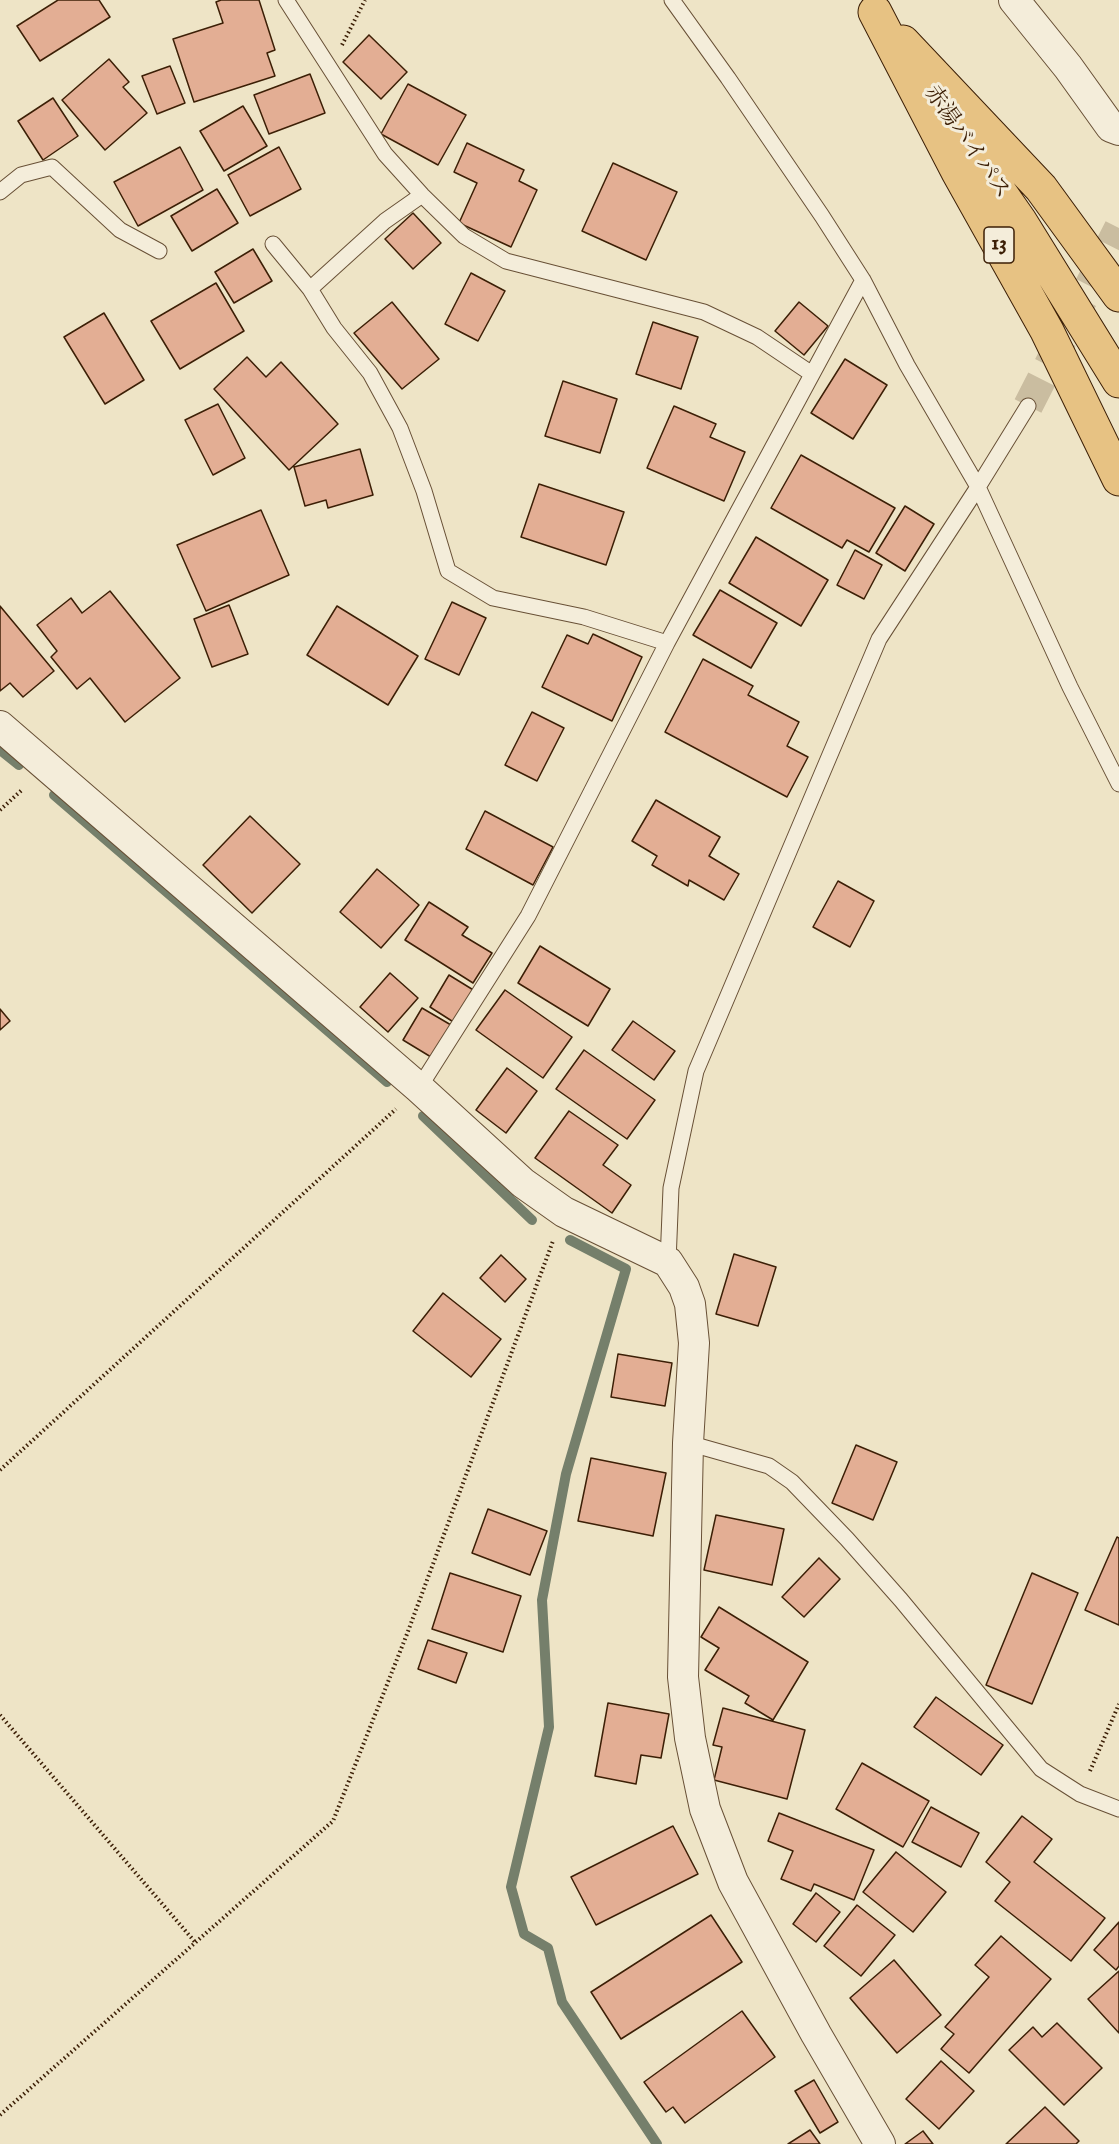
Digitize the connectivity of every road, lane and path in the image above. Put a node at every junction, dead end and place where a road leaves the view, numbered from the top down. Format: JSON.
{"nodes":[{"id":1,"x":286,"y":0,"type":"edge"},
{"id":2,"x":365,"y":0,"type":"edge"},
{"id":3,"x":672,"y":0,"type":"edge"},
{"id":4,"x":1014,"y":0,"type":"edge"},
{"id":5,"x":871,"y":6,"type":"edge"},
{"id":6,"x":331,"y":67,"type":"junction"},
{"id":7,"x":1119,"y":130,"type":"edge"},
{"id":8,"x":0,"y":192,"type":"edge"},
{"id":9,"x":422,"y":195,"type":"junction"},
{"id":10,"x":273,"y":244,"type":"dead end"},
{"id":11,"x":159,"y":251,"type":"dead end"},
{"id":12,"x":863,"y":280,"type":"junction"},
{"id":13,"x":310,"y":289,"type":"junction"},
{"id":14,"x":1119,"y":295,"type":"edge"},
{"id":15,"x":812,"y":374,"type":"junction"},
{"id":16,"x":1119,"y":381,"type":"edge"},
{"id":17,"x":1028,"y":406,"type":"tunnel mouth"},
{"id":18,"x":1119,"y":479,"type":"edge"},
{"id":19,"x":978,"y":487,"type":"junction"},
{"id":20,"x":667,"y":643,"type":"junction"},
{"id":21,"x":0,"y":726,"type":"edge"},
{"id":22,"x":1119,"y":784,"type":"edge"},
{"id":23,"x":419,"y":1088,"type":"junction"},
{"id":24,"x":564,"y":1212,"type":"junction"},
{"id":25,"x":668,"y":1262,"type":"junction"},
{"id":26,"x":688,"y":1443,"type":"junction"},
{"id":27,"x":0,"y":1470,"type":"edge"},
{"id":28,"x":1119,"y":1704,"type":"edge"},
{"id":29,"x":0,"y":1715,"type":"edge"},
{"id":30,"x":1080,"y":1794,"type":"junction"},
{"id":31,"x":1119,"y":1809,"type":"edge"},
{"id":32,"x":195,"y":1942,"type":"junction"},
{"id":33,"x":0,"y":2115,"type":"edge"},
{"id":34,"x":880,"y":2144,"type":"edge"}],
"edges":[{"from":1,"to":6,"type":"lane"},
{"from":2,"to":6,"type":"path"},
{"from":3,"to":12,"type":"lane"},
{"from":4,"to":7,"type":"street"},
{"from":5,"to":14,"type":"highway"},
{"from":5,"to":16,"type":"highway","name":"赤湯バイパス","number":"13"},
{"from":5,"to":18,"type":"highway","number":"13"},
{"from":6,"to":9,"type":"lane"},
{"from":8,"to":11,"type":"lane"},
{"from":9,"to":13,"type":"lane"},
{"from":9,"to":15,"type":"lane"},
{"from":10,"to":13,"type":"lane"},
{"from":12,"to":15,"type":"lane"},
{"from":12,"to":19,"type":"lane"},
{"from":13,"to":20,"type":"lane"},
{"from":15,"to":20,"type":"lane"},
{"from":17,"to":19,"type":"lane"},
{"from":19,"to":22,"type":"lane"},
{"from":19,"to":25,"type":"lane"},
{"from":20,"to":23,"type":"lane"},
{"from":21,"to":23,"type":"street"},
{"from":23,"to":24,"type":"street"},
{"from":23,"to":27,"type":"path"},
{"from":24,"to":25,"type":"street"},
{"from":24,"to":32,"type":"path"},
{"from":25,"to":26,"type":"street"},
{"from":26,"to":30,"type":"lane"},
{"from":26,"to":34,"type":"street"},
{"from":28,"to":30,"type":"path"},
{"from":29,"to":32,"type":"path"},
{"from":30,"to":31,"type":"lane"},
{"from":32,"to":33,"type":"path"}]}
